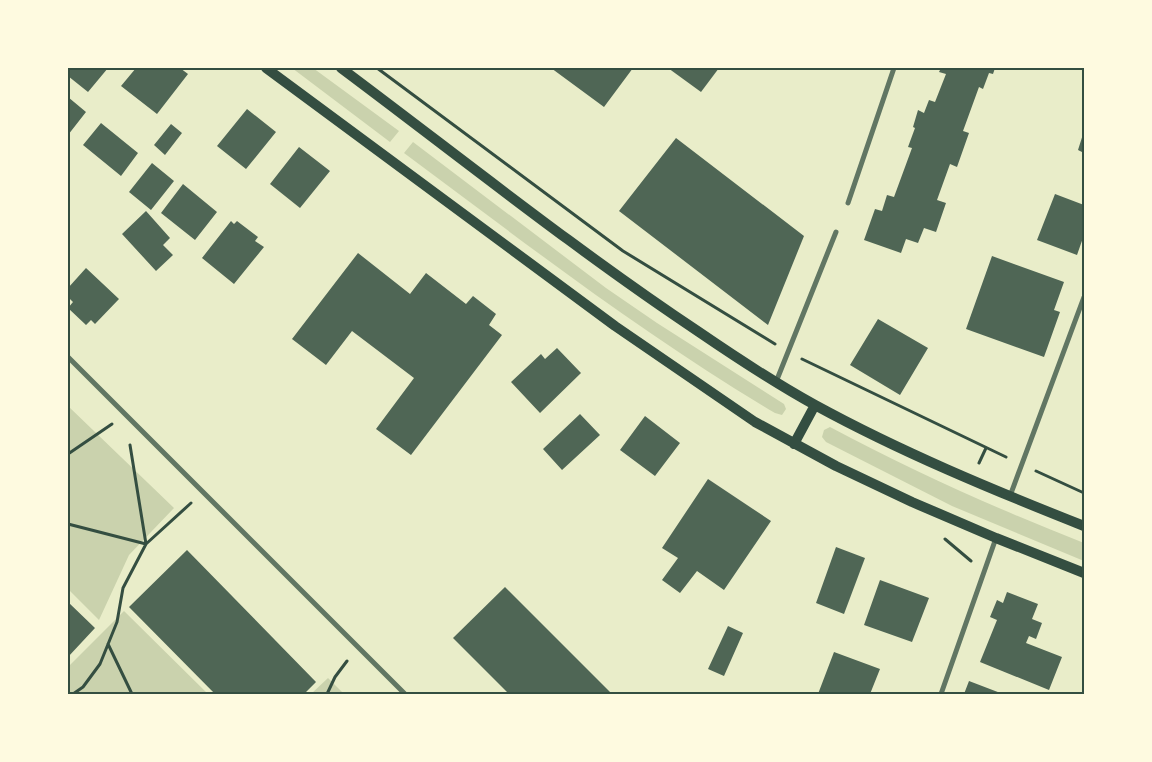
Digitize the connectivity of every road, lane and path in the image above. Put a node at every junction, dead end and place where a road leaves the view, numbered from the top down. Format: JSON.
{"nodes":[{"id":1,"x":266,"y":68,"type":"edge"},
{"id":2,"x":341,"y":68,"type":"edge"},
{"id":3,"x":378,"y":68,"type":"edge"},
{"id":4,"x":894,"y":68,"type":"edge"},
{"id":5,"x":848,"y":202,"type":"dead end"},
{"id":6,"x":836,"y":232,"type":"dead end"},
{"id":7,"x":1084,"y":297,"type":"edge"},
{"id":8,"x":788,"y":352,"type":"junction"},
{"id":9,"x":68,"y":358,"type":"edge"},
{"id":10,"x":776,"y":382,"type":"junction"},
{"id":11,"x":816,"y":405,"type":"junction"},
{"id":12,"x":125,"y":415,"type":"junction"},
{"id":13,"x":794,"y":444,"type":"junction"},
{"id":14,"x":986,"y":448,"type":"dead end"},
{"id":15,"x":68,"y":454,"type":"edge"},
{"id":16,"x":1022,"y":465,"type":"junction"},
{"id":17,"x":202,"y":492,"type":"junction"},
{"id":18,"x":1084,"y":493,"type":"edge"},
{"id":19,"x":1010,"y":496,"type":"junction"},
{"id":20,"x":68,"y":524,"type":"edge"},
{"id":21,"x":1084,"y":526,"type":"edge"},
{"id":22,"x":996,"y":538,"type":"junction"},
{"id":23,"x":146,"y":544,"type":"junction"},
{"id":24,"x":1084,"y":573,"type":"edge"},
{"id":25,"x":108,"y":644,"type":"junction"},
{"id":26,"x":358,"y":647,"type":"junction"},
{"id":27,"x":73,"y":694,"type":"edge"},
{"id":28,"x":132,"y":694,"type":"edge"},
{"id":29,"x":327,"y":694,"type":"edge"},
{"id":30,"x":405,"y":694,"type":"edge"},
{"id":31,"x":941,"y":694,"type":"edge"}],
"edges":[{"from":1,"to":13,"type":"main road"},
{"from":2,"to":10,"type":"main road"},
{"from":3,"to":8,"type":"path"},
{"from":4,"to":5,"type":"street"},
{"from":6,"to":8,"type":"street"},
{"from":7,"to":16,"type":"street"},
{"from":8,"to":10,"type":"street"},
{"from":8,"to":14,"type":"path"},
{"from":9,"to":12,"type":"street"},
{"from":10,"to":11,"type":"main road"},
{"from":11,"to":13,"type":"main road"},
{"from":11,"to":19,"type":"main road"},
{"from":12,"to":15,"type":"path"},
{"from":12,"to":17,"type":"street"},
{"from":12,"to":23,"type":"path"},
{"from":13,"to":22,"type":"main road"},
{"from":16,"to":18,"type":"path"},
{"from":16,"to":19,"type":"street"},
{"from":17,"to":23,"type":"path"},
{"from":17,"to":26,"type":"street"},
{"from":19,"to":21,"type":"main road"},
{"from":20,"to":23,"type":"path"},
{"from":22,"to":24,"type":"main road"},
{"from":22,"to":31,"type":"street"},
{"from":23,"to":25,"type":"path"},
{"from":25,"to":27,"type":"path"},
{"from":25,"to":28,"type":"path"},
{"from":26,"to":29,"type":"path"},
{"from":26,"to":30,"type":"street"}]}
